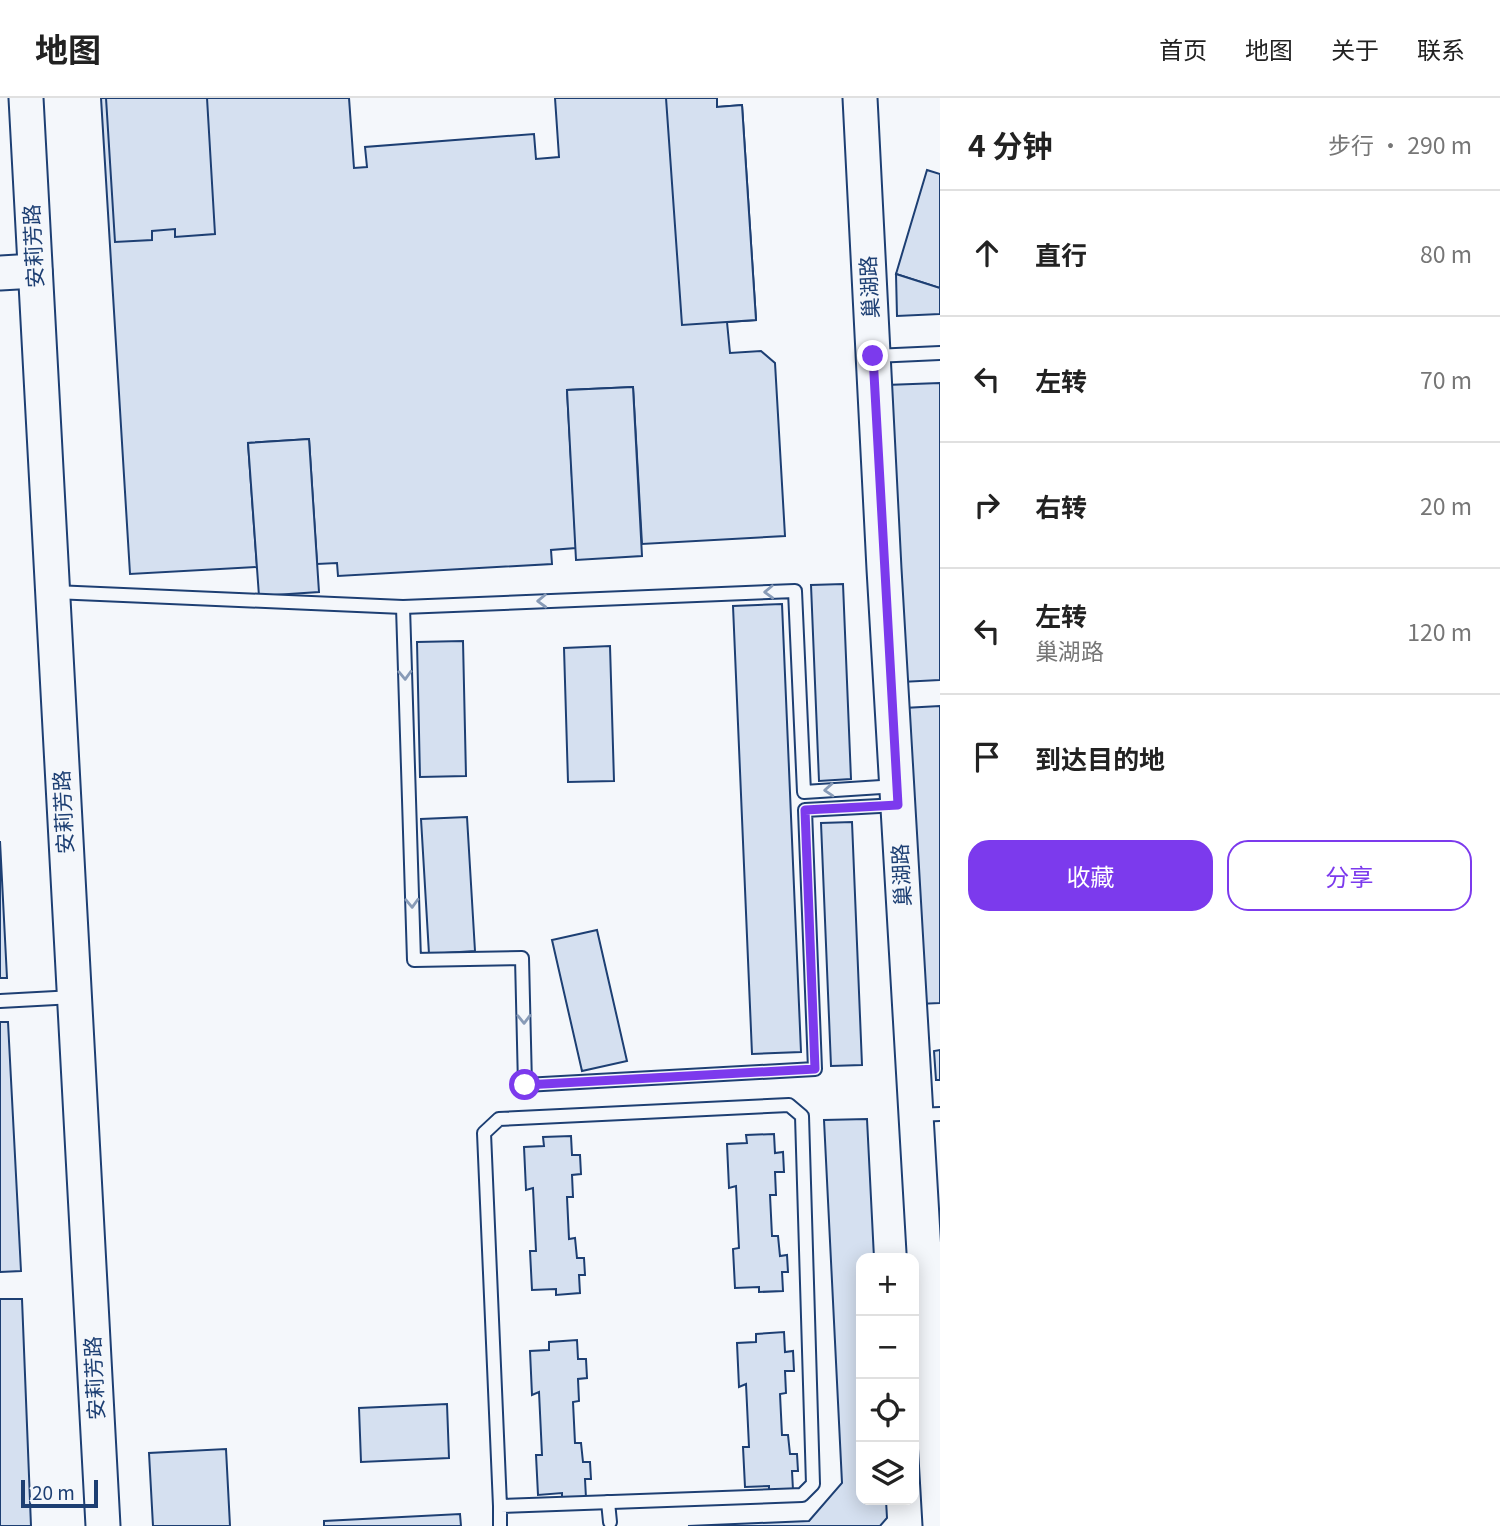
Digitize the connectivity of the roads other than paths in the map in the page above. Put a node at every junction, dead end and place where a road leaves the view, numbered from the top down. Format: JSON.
{"nodes":[{"id":1,"x":26,"y":98,"type":"edge"},
{"id":2,"x":860,"y":98,"type":"edge"},
{"id":3,"x":35,"y":271,"type":"junction"},
{"id":4,"x":0,"y":273,"type":"edge"},
{"id":5,"x":940,"y":353,"type":"edge"},
{"id":6,"x":873,"y":356,"type":"junction"},
{"id":7,"x":53,"y":592,"type":"junction"},
{"id":8,"x":403,"y":607,"type":"junction"},
{"id":9,"x":897,"y":796,"type":"junction"},
{"id":10,"x":74,"y":997,"type":"junction"},
{"id":11,"x":0,"y":1001,"type":"edge"},
{"id":12,"x":928,"y":1114,"type":"edge"},
{"id":13,"x":608,"y":1502,"type":"junction"},
{"id":14,"x":500,"y":1506,"type":"junction"},
{"id":15,"x":610,"y":1522,"type":"dead end"},
{"id":16,"x":940,"y":1525,"type":"edge"},
{"id":17,"x":103,"y":1526,"type":"edge"},
{"id":18,"x":500,"y":1526,"type":"edge"}],
"edges":[{"from":1,"to":3,"type":"street","name":"安莉芳路"},
{"from":2,"to":6,"type":"street","name":"巢湖路"},
{"from":3,"to":4,"type":"street"},
{"from":3,"to":7,"type":"street","name":"安莉芳路"},
{"from":5,"to":6,"type":"lane"},
{"from":6,"to":9,"type":"street","name":"巢湖路"},
{"from":7,"to":8,"type":"lane"},
{"from":7,"to":10,"type":"street","name":"安莉芳路"},
{"from":9,"to":8,"type":"lane","one_way":true},
{"from":8,"to":9,"type":"lane","one_way":true},
{"from":9,"to":12,"type":"street","name":"巢湖路"},
{"from":10,"to":11,"type":"lane"},
{"from":10,"to":17,"type":"street","name":"安莉芳路"},
{"from":12,"to":16,"type":"street","name":"巢湖路"},
{"from":13,"to":14,"type":"lane"},
{"from":13,"to":14,"type":"lane"},
{"from":13,"to":15,"type":"lane"},
{"from":14,"to":18,"type":"lane"}]}
